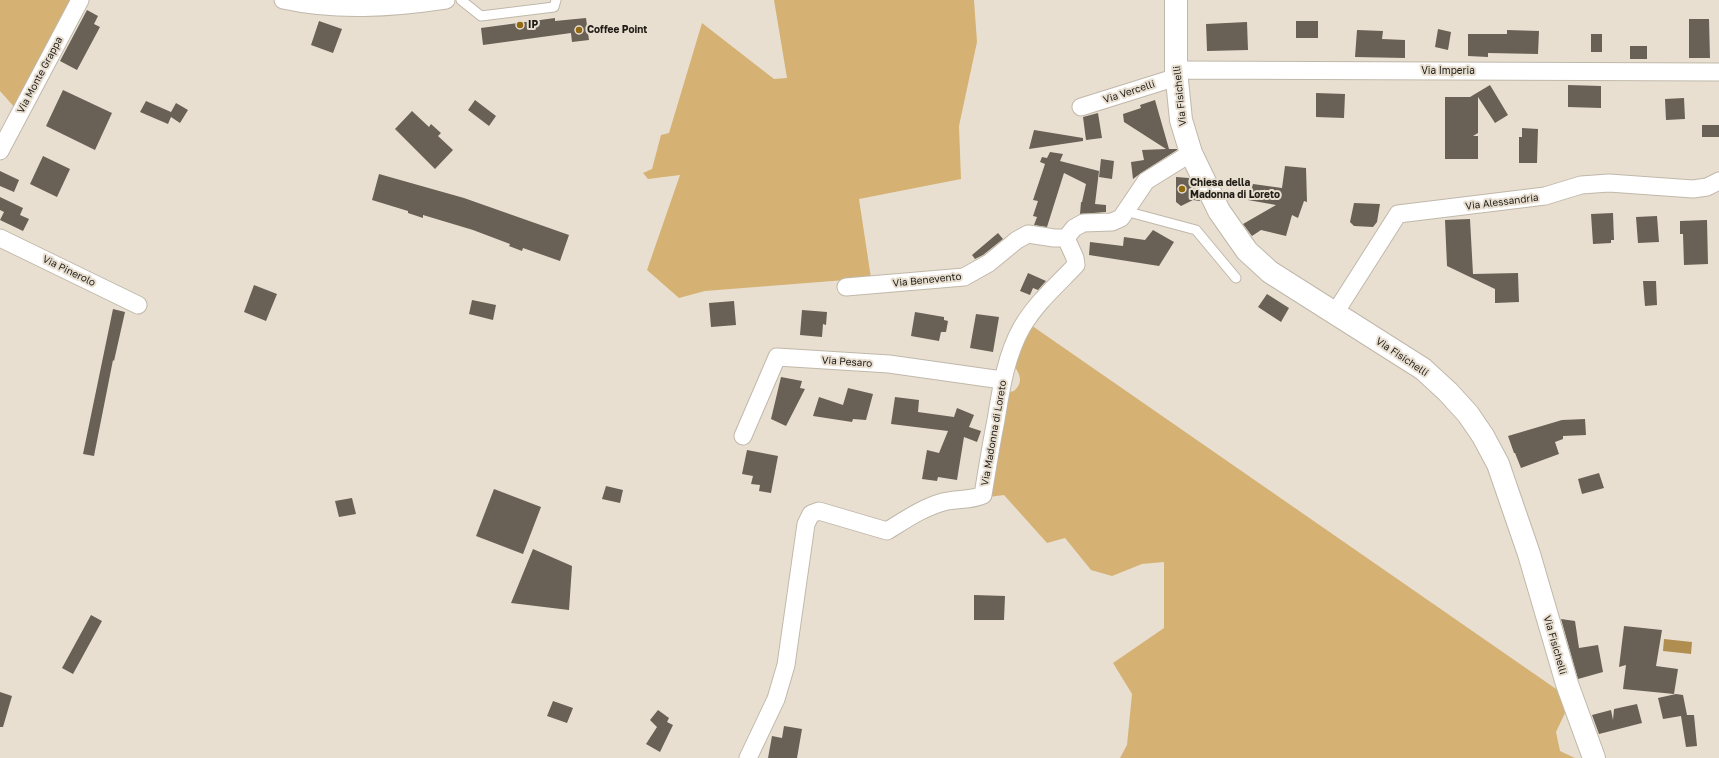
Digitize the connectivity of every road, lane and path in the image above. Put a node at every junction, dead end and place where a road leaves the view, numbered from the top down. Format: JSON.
{"nodes":[{"id":1,"x":80,"y":0,"type":"edge"},
{"id":2,"x":283,"y":0,"type":"edge"},
{"id":3,"x":446,"y":0,"type":"edge"},
{"id":4,"x":461,"y":0,"type":"edge"},
{"id":5,"x":556,"y":0,"type":"edge"},
{"id":6,"x":1176,"y":0,"type":"edge"},
{"id":7,"x":1719,"y":72,"type":"edge"},
{"id":8,"x":1177,"y":74,"type":"junction"},
{"id":9,"x":1081,"y":107,"type":"dead end"},
{"id":10,"x":0,"y":151,"type":"edge"},
{"id":11,"x":1191,"y":153,"type":"junction"},
{"id":12,"x":1719,"y":181,"type":"edge"},
{"id":13,"x":1125,"y":211,"type":"junction"},
{"id":14,"x":0,"y":238,"type":"edge"},
{"id":15,"x":1066,"y":238,"type":"junction"},
{"id":16,"x":1236,"y":278,"type":"dead end"},
{"id":17,"x":846,"y":287,"type":"dead end"},
{"id":18,"x":138,"y":305,"type":"dead end"},
{"id":19,"x":1336,"y":313,"type":"junction"},
{"id":20,"x":1002,"y":380,"type":"junction"},
{"id":21,"x":743,"y":436,"type":"dead end"},
{"id":22,"x":748,"y":758,"type":"edge"},
{"id":23,"x":1594,"y":758,"type":"edge"}],
"edges":[{"from":1,"to":10,"type":"street","name":"Via Monte Grappa"},
{"from":2,"to":3,"type":"street"},
{"from":4,"to":5,"type":"lane"},
{"from":6,"to":8,"type":"main road","name":"Via Fisichelli"},
{"from":7,"to":8,"type":"street","name":"Via Imperia"},
{"from":8,"to":9,"type":"street","name":"Via Vercelli"},
{"from":8,"to":11,"type":"main road","name":"Via Fisichelli"},
{"from":11,"to":13,"type":"street"},
{"from":11,"to":19,"type":"main road","name":"Via Fisichelli"},
{"from":12,"to":19,"type":"street","name":"Via Alessandria"},
{"from":13,"to":15,"type":"street"},
{"from":13,"to":16,"type":"lane"},
{"from":14,"to":18,"type":"street","name":"Via Pinerolo"},
{"from":15,"to":17,"type":"street","name":"Via Benevento"},
{"from":15,"to":20,"type":"street","name":"Via Madonna di Loreto"},
{"from":19,"to":23,"type":"main road","name":"Via Fisichelli"},
{"from":20,"to":21,"type":"street","name":"Via Pesaro"},
{"from":20,"to":22,"type":"street","name":"Via Madonna di Loreto"}]}
